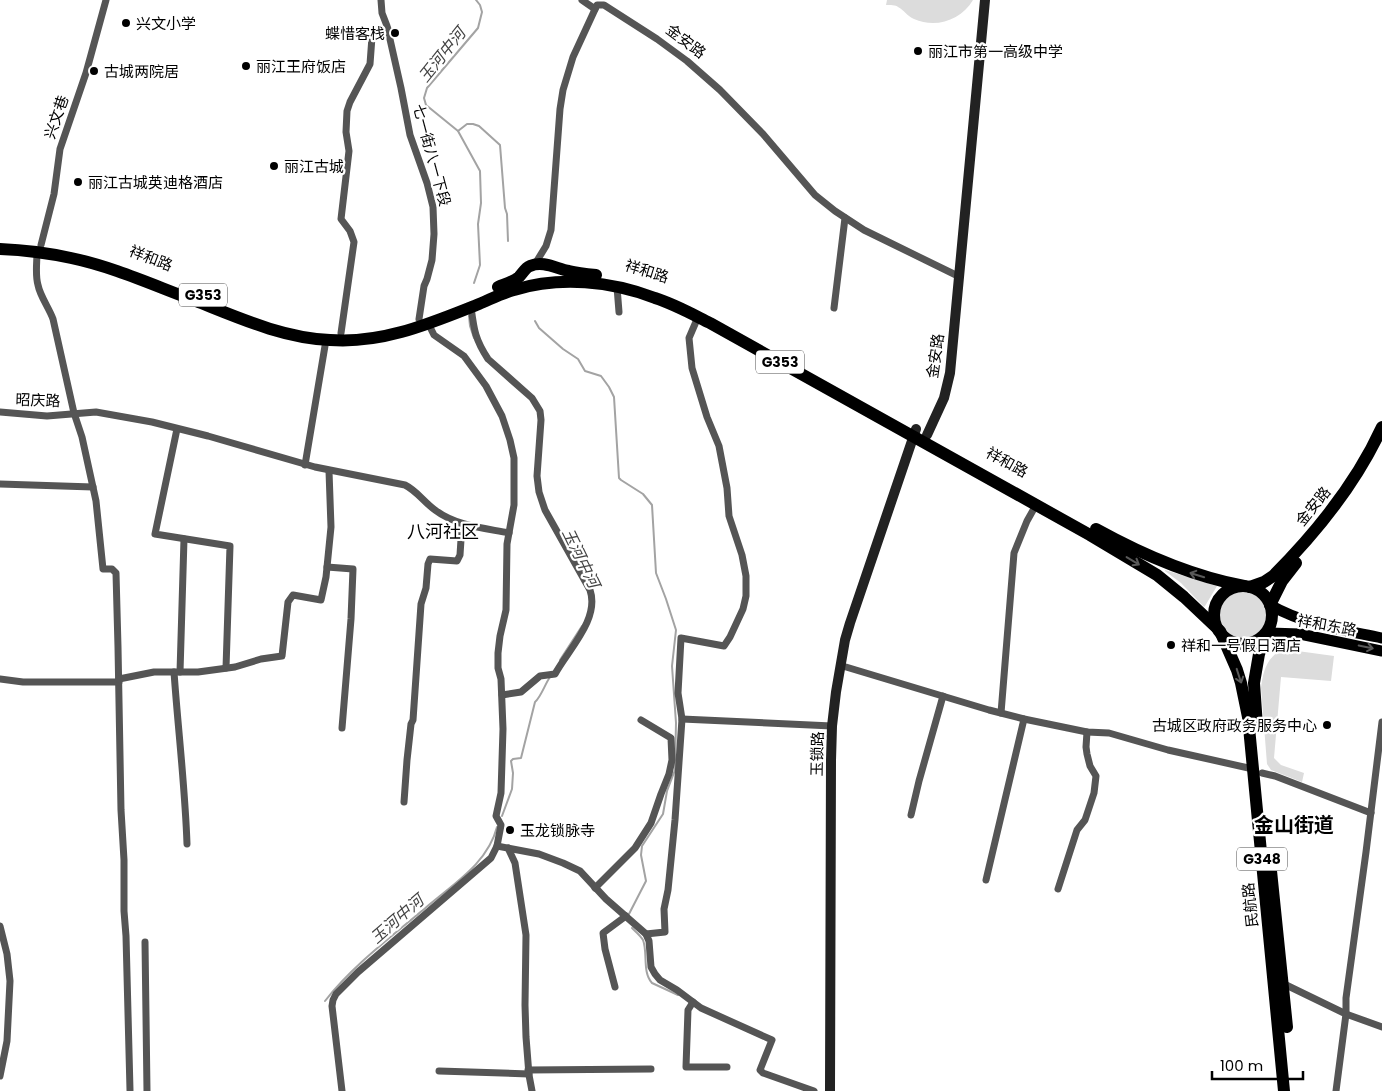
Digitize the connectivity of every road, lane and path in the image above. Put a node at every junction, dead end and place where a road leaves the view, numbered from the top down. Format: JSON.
{"nodes":[{"id":1,"x":106,"y":0,"type":"edge"},
{"id":2,"x":381,"y":0,"type":"edge"},
{"id":3,"x":582,"y":0,"type":"edge"},
{"id":4,"x":985,"y":0,"type":"edge"},
{"id":5,"x":596,"y":9,"type":"junction"},
{"id":6,"x":388,"y":29,"type":"junction"},
{"id":7,"x":845,"y":218,"type":"junction"},
{"id":8,"x":0,"y":240,"type":"edge"},
{"id":9,"x":0,"y":249,"type":"edge"},
{"id":10,"x":39,"y":249,"type":"junction"},
{"id":11,"x":535,"y":264,"type":"junction"},
{"id":12,"x":553,"y":267,"type":"junction"},
{"id":13,"x":522,"y":273,"type":"junction"},
{"id":14,"x":960,"y":277,"type":"junction"},
{"id":15,"x":553,"y":283,"type":"junction"},
{"id":16,"x":529,"y":286,"type":"junction"},
{"id":17,"x":617,"y":287,"type":"junction"},
{"id":18,"x":471,"y":307,"type":"junction"},
{"id":19,"x":834,"y":308,"type":"dead end"},
{"id":20,"x":619,"y":312,"type":"dead end"},
{"id":21,"x":698,"y":317,"type":"junction"},
{"id":22,"x":424,"y":321,"type":"junction"},
{"id":23,"x":341,"y":332,"type":"junction"},
{"id":24,"x":326,"y":340,"type":"junction"},
{"id":25,"x":0,"y":412,"type":"edge"},
{"id":26,"x":74,"y":414,"type":"junction"},
{"id":27,"x":1382,"y":427,"type":"edge"},
{"id":28,"x":177,"y":428,"type":"junction"},
{"id":29,"x":919,"y":435,"type":"junction"},
{"id":30,"x":1382,"y":446,"type":"edge"},
{"id":31,"x":304,"y":465,"type":"junction"},
{"id":32,"x":329,"y":470,"type":"junction"},
{"id":33,"x":0,"y":484,"type":"edge"},
{"id":34,"x":93,"y":487,"type":"junction"},
{"id":35,"x":1036,"y":505,"type":"junction"},
{"id":36,"x":462,"y":524,"type":"junction"},
{"id":37,"x":509,"y":533,"type":"junction"},
{"id":38,"x":184,"y":538,"type":"junction"},
{"id":39,"x":327,"y":567,"type":"junction"},
{"id":40,"x":1247,"y":586,"type":"junction"},
{"id":41,"x":1270,"y":605,"type":"junction"},
{"id":42,"x":1220,"y":632,"type":"junction"},
{"id":43,"x":1266,"y":633,"type":"junction"},
{"id":44,"x":1382,"y":638,"type":"edge"},
{"id":45,"x":1382,"y":651,"type":"edge"},
{"id":46,"x":846,"y":667,"type":"junction"},
{"id":47,"x":226,"y":668,"type":"junction"},
{"id":48,"x":177,"y":672,"type":"junction"},
{"id":49,"x":0,"y":678,"type":"edge"},
{"id":50,"x":119,"y":680,"type":"junction"},
{"id":51,"x":502,"y":695,"type":"junction"},
{"id":52,"x":943,"y":696,"type":"junction"},
{"id":53,"x":1001,"y":713,"type":"junction"},
{"id":54,"x":682,"y":719,"type":"junction"},
{"id":55,"x":1024,"y":719,"type":"junction"},
{"id":56,"x":641,"y":720,"type":"dead end"},
{"id":57,"x":1382,"y":722,"type":"edge"},
{"id":58,"x":832,"y":726,"type":"junction"},
{"id":59,"x":342,"y":728,"type":"dead end"},
{"id":60,"x":1088,"y":732,"type":"junction"},
{"id":61,"x":1257,"y":771,"type":"junction"},
{"id":62,"x":404,"y":802,"type":"dead end"},
{"id":63,"x":1371,"y":812,"type":"junction"},
{"id":64,"x":911,"y":815,"type":"dead end"},
{"id":65,"x":187,"y":844,"type":"dead end"},
{"id":66,"x":497,"y":846,"type":"junction"},
{"id":67,"x":508,"y":848,"type":"junction"},
{"id":68,"x":986,"y":880,"type":"dead end"},
{"id":69,"x":595,"y":888,"type":"junction"},
{"id":70,"x":1058,"y":889,"type":"dead end"},
{"id":71,"x":626,"y":916,"type":"junction"},
{"id":72,"x":0,"y":926,"type":"edge"},
{"id":73,"x":646,"y":934,"type":"junction"},
{"id":74,"x":144,"y":942,"type":"dead end"},
{"id":75,"x":1282,"y":983,"type":"junction"},
{"id":76,"x":615,"y":987,"type":"dead end"},
{"id":77,"x":693,"y":1002,"type":"junction"},
{"id":78,"x":1346,"y":1014,"type":"junction"},
{"id":79,"x":1382,"y":1027,"type":"edge"},
{"id":80,"x":727,"y":1067,"type":"dead end"},
{"id":81,"x":651,"y":1069,"type":"dead end"},
{"id":82,"x":439,"y":1070,"type":"dead end"},
{"id":83,"x":529,"y":1072,"type":"junction"},
{"id":84,"x":0,"y":1076,"type":"edge"},
{"id":85,"x":130,"y":1090,"type":"dead end"},
{"id":86,"x":146,"y":1091,"type":"edge"},
{"id":87,"x":342,"y":1091,"type":"edge"},
{"id":88,"x":532,"y":1091,"type":"edge"},
{"id":89,"x":814,"y":1091,"type":"edge"},
{"id":90,"x":830,"y":1091,"type":"edge"},
{"id":91,"x":837,"y":1091,"type":"edge"},
{"id":92,"x":1284,"y":1091,"type":"edge"},
{"id":93,"x":1293,"y":1091,"type":"edge"},
{"id":94,"x":1336,"y":1091,"type":"edge"}],
"edges":[{"from":1,"to":10,"type":"street","name":"兴文巷"},
{"from":2,"to":6,"type":"street","name":"七一街八一下段"},
{"from":3,"to":5,"type":"street"},
{"from":4,"to":14,"type":"street","name":"金安路"},
{"from":5,"to":7,"type":"street","name":"金安路"},
{"from":5,"to":11,"type":"street"},
{"from":6,"to":22,"type":"street","name":"七一街八一下段"},
{"from":6,"to":23,"type":"street"},
{"from":7,"to":14,"type":"street","name":"金安路"},
{"from":7,"to":19,"type":"street"},
{"from":8,"to":10,"type":"highway","name":"祥和路","number":"G353"},
{"from":9,"to":10,"type":"highway","name":"祥和路","number":"G353"},
{"from":10,"to":23,"type":"highway","name":"祥和路","number":"G353"},
{"from":10,"to":24,"type":"highway","name":"祥和路","number":"G353"},
{"from":10,"to":26,"type":"street","name":"兴文巷"},
{"from":11,"to":12,"type":"highway","name":"祥和路","number":"G353"},
{"from":11,"to":13,"type":"highway","name":"祥和路","number":"G353"},
{"from":12,"to":15,"type":"highway"},
{"from":12,"to":29,"type":"highway","name":"祥和路","number":"G353"},
{"from":13,"to":16,"type":"highway"},
{"from":13,"to":22,"type":"highway","name":"祥和路","number":"G353"},
{"from":14,"to":29,"type":"street","name":"金安路"},
{"from":15,"to":16,"type":"highway","name":"祥和路","number":"G353"},
{"from":15,"to":17,"type":"highway","name":"祥和路","number":"G353"},
{"from":16,"to":18,"type":"highway","name":"祥和路","number":"G353"},
{"from":17,"to":20,"type":"street"},
{"from":17,"to":21,"type":"highway","name":"祥和路","number":"G353"},
{"from":18,"to":22,"type":"highway","name":"祥和路","number":"G353"},
{"from":18,"to":51,"type":"street"},
{"from":21,"to":29,"type":"highway","name":"祥和路","number":"G353"},
{"from":21,"to":54,"type":"street"},
{"from":22,"to":23,"type":"highway","name":"祥和路","number":"G353"},
{"from":22,"to":24,"type":"highway","name":"祥和路","number":"G353"},
{"from":22,"to":37,"type":"street"},
{"from":24,"to":31,"type":"street"},
{"from":25,"to":26,"type":"street","name":"昭庆路"},
{"from":26,"to":28,"type":"street","name":"昭庆路"},
{"from":26,"to":34,"type":"street","name":"兴文巷"},
{"from":27,"to":40,"type":"highway","name":"金安路","number":"G348"},
{"from":28,"to":31,"type":"street","name":"昭庆路"},
{"from":28,"to":38,"type":"street"},
{"from":29,"to":35,"type":"highway","name":"祥和路","number":"G353"},
{"from":40,"to":29,"type":"highway","name":"祥和路","number":"G353","one_way":true},
{"from":29,"to":46,"type":"street","name":"玉锁路"},
{"from":29,"to":58,"type":"street","name":"玉锁路"},
{"from":30,"to":41,"type":"highway","name":"金安路","number":"G348"},
{"from":31,"to":32,"type":"street","name":"昭庆路"},
{"from":32,"to":36,"type":"street","name":"昭庆路"},
{"from":32,"to":39,"type":"street"},
{"from":33,"to":34,"type":"street"},
{"from":34,"to":50,"type":"street","name":"兴文巷"},
{"from":35,"to":42,"type":"highway","name":"祥和路","number":"G353","one_way":true},
{"from":35,"to":53,"type":"street"},
{"from":36,"to":37,"type":"street","name":"昭庆路"},
{"from":36,"to":62,"type":"street"},
{"from":37,"to":51,"type":"street"},
{"from":38,"to":47,"type":"street"},
{"from":38,"to":48,"type":"street"},
{"from":39,"to":47,"type":"street"},
{"from":39,"to":59,"type":"street"},
{"from":40,"to":41,"type":"highway"},
{"from":40,"to":42,"type":"highway","number":"G348"},
{"from":41,"to":43,"type":"highway","number":"G348"},
{"from":41,"to":44,"type":"main road","name":"祥和东路"},
{"from":42,"to":43,"type":"highway"},
{"from":42,"to":61,"type":"highway","name":"民航路","number":"G348","one_way":true},
{"from":43,"to":45,"type":"main road","name":"祥和东路","one_way":true},
{"from":43,"to":61,"type":"highway","name":"民航路","number":"G348"},
{"from":46,"to":52,"type":"street"},
{"from":46,"to":91,"type":"street","name":"玉锁路"},
{"from":47,"to":48,"type":"street"},
{"from":48,"to":50,"type":"street"},
{"from":48,"to":65,"type":"street"},
{"from":49,"to":50,"type":"street"},
{"from":50,"to":85,"type":"street"},
{"from":51,"to":66,"type":"street"},
{"from":52,"to":53,"type":"street"},
{"from":52,"to":64,"type":"street"},
{"from":53,"to":55,"type":"street"},
{"from":54,"to":58,"type":"street"},
{"from":54,"to":73,"type":"street"},
{"from":55,"to":60,"type":"street"},
{"from":55,"to":68,"type":"street"},
{"from":56,"to":69,"type":"street"},
{"from":57,"to":63,"type":"street"},
{"from":58,"to":90,"type":"street","name":"玉锁路"},
{"from":60,"to":61,"type":"street"},
{"from":60,"to":70,"type":"street"},
{"from":61,"to":63,"type":"street"},
{"from":61,"to":75,"type":"highway","name":"民航路","number":"G348"},
{"from":61,"to":92,"type":"highway","name":"民航路","number":"G348"},
{"from":63,"to":78,"type":"street"},
{"from":66,"to":67,"type":"street"},
{"from":66,"to":87,"type":"street"},
{"from":67,"to":69,"type":"street"},
{"from":67,"to":83,"type":"street"},
{"from":69,"to":71,"type":"street"},
{"from":71,"to":73,"type":"street"},
{"from":71,"to":76,"type":"street"},
{"from":72,"to":84,"type":"street"},
{"from":73,"to":77,"type":"street"},
{"from":74,"to":86,"type":"street"},
{"from":75,"to":78,"type":"street"},
{"from":75,"to":93,"type":"highway","name":"民航路","number":"G348"},
{"from":77,"to":80,"type":"street"},
{"from":77,"to":89,"type":"street"},
{"from":78,"to":79,"type":"street"},
{"from":78,"to":94,"type":"street"},
{"from":81,"to":83,"type":"street"},
{"from":82,"to":83,"type":"street"},
{"from":83,"to":88,"type":"street"}]}
